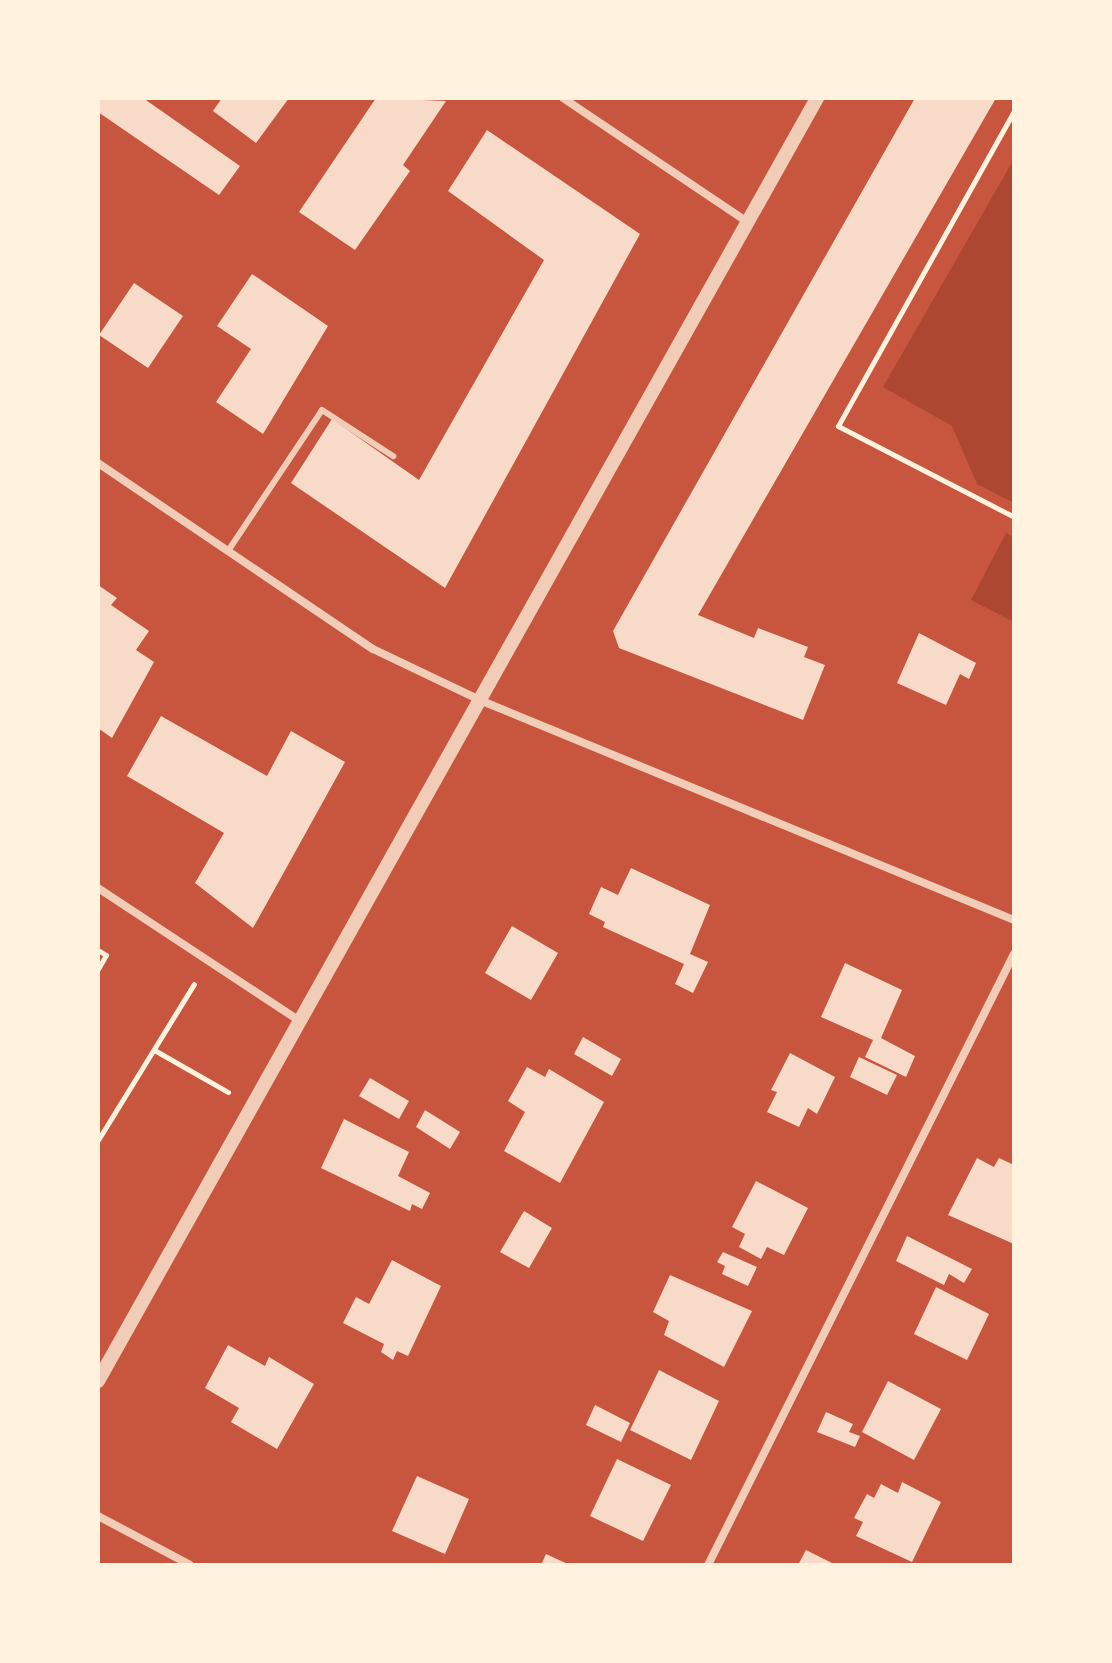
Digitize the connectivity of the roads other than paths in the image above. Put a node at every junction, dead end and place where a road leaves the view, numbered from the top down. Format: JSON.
{"nodes":[{"id":1,"x":563,"y":98,"type":"edge"},
{"id":2,"x":817,"y":98,"type":"edge"},
{"id":3,"x":746,"y":221,"type":"junction"},
{"id":4,"x":393,"y":456,"type":"dead end"},
{"id":5,"x":98,"y":463,"type":"edge"},
{"id":6,"x":228,"y":551,"type":"junction"},
{"id":7,"x":482,"y":701,"type":"junction"},
{"id":8,"x":98,"y":888,"type":"edge"},
{"id":9,"x":1014,"y":920,"type":"edge"},
{"id":10,"x":1014,"y":954,"type":"edge"},
{"id":11,"x":301,"y":1022,"type":"junction"},
{"id":12,"x":98,"y":1381,"type":"edge"},
{"id":13,"x":98,"y":1516,"type":"edge"},
{"id":14,"x":190,"y":1565,"type":"edge"},
{"id":15,"x":708,"y":1565,"type":"edge"}],
"edges":[{"from":1,"to":3,"type":"street"},
{"from":2,"to":3,"type":"street"},
{"from":3,"to":7,"type":"street"},
{"from":4,"to":6,"type":"lane"},
{"from":5,"to":6,"type":"street"},
{"from":6,"to":7,"type":"street"},
{"from":7,"to":9,"type":"street"},
{"from":7,"to":11,"type":"street"},
{"from":8,"to":11,"type":"street"},
{"from":10,"to":15,"type":"street"},
{"from":11,"to":12,"type":"street"},
{"from":13,"to":14,"type":"street"}]}
